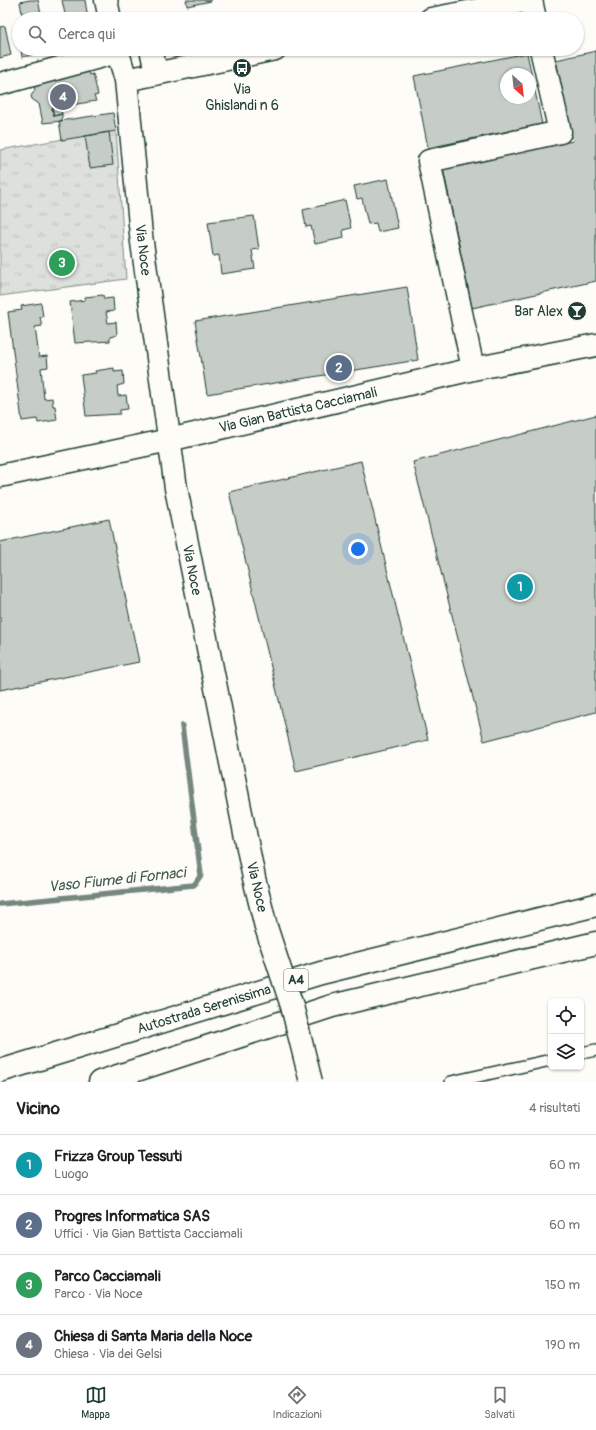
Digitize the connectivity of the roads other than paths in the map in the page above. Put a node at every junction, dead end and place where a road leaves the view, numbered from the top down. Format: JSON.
{"nodes":[{"id":1,"x":106,"y":0,"type":"edge"},
{"id":2,"x":530,"y":0,"type":"edge"},
{"id":3,"x":109,"y":12,"type":"edge"},
{"id":4,"x":467,"y":12,"type":"edge"},
{"id":5,"x":533,"y":12,"type":"edge"},
{"id":6,"x":100,"y":56,"type":"edge"},
{"id":7,"x":119,"y":56,"type":"edge"},
{"id":8,"x":153,"y":56,"type":"edge"},
{"id":9,"x":239,"y":56,"type":"edge"},
{"id":10,"x":543,"y":56,"type":"edge"},
{"id":11,"x":156,"y":72,"type":"junction"},
{"id":12,"x":126,"y":80,"type":"junction"},
{"id":13,"x":0,"y":84,"type":"edge"},
{"id":14,"x":596,"y":345,"type":"edge"},
{"id":15,"x":473,"y":369,"type":"junction"},
{"id":16,"x":169,"y":440,"type":"junction"},
{"id":17,"x":0,"y":476,"type":"edge"},
{"id":18,"x":596,"y":905,"type":"edge"},
{"id":19,"x":596,"y":942,"type":"edge"},
{"id":20,"x":596,"y":1050,"type":"edge"},
{"id":21,"x":584,"y":1052,"type":"edge"},
{"id":22,"x":548,"y":1061,"type":"edge"},
{"id":23,"x":0,"y":1072,"type":"edge"},
{"id":24,"x":100,"y":1082,"type":"edge"},
{"id":25,"x":312,"y":1082,"type":"edge"},
{"id":26,"x":451,"y":1082,"type":"edge"}],
"edges":[{"from":1,"to":3,"type":"main road"},
{"from":2,"to":4,"type":"main road"},
{"from":2,"to":5,"type":"main road"},
{"from":6,"to":13,"type":"main road"},
{"from":7,"to":12,"type":"main road","name":"Via Noce"},
{"from":8,"to":11,"type":"main road"},
{"from":9,"to":11,"type":"main road"},
{"from":10,"to":15,"type":"main road"},
{"from":11,"to":12,"type":"main road"},
{"from":12,"to":16,"type":"main road","name":"Via Noce"},
{"from":14,"to":15,"type":"main road","name":"Via Gian Battista Cacciamali"},
{"from":15,"to":16,"type":"main road","name":"Via Gian Battista Cacciamali"},
{"from":16,"to":17,"type":"main road","name":"Via Gian Battista Cacciamali"},
{"from":16,"to":25,"type":"main road","name":"Via Noce","bridge":true},
{"from":18,"to":23,"type":"main road","name":"Autostrada Serenissima","number":"A4"},
{"from":19,"to":24,"type":"main road"},
{"from":20,"to":21,"type":"lane"},
{"from":22,"to":26,"type":"lane"}]}
